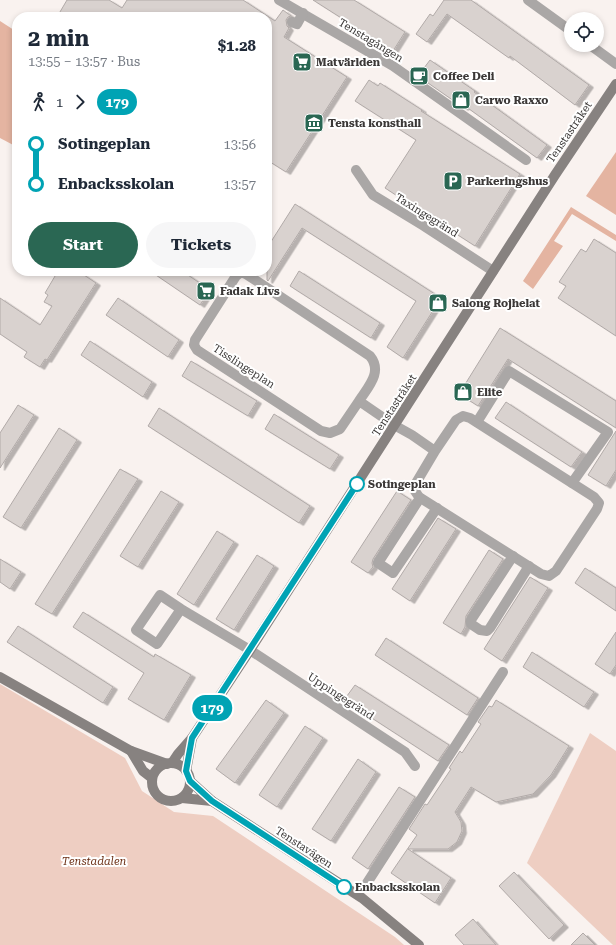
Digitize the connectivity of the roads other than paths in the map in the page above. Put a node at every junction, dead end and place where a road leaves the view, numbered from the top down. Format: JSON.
{"nodes":[{"id":1,"x":279,"y":0,"type":"edge"},
{"id":2,"x":528,"y":0,"type":"edge"},
{"id":3,"x":303,"y":13,"type":"junction"},
{"id":4,"x":292,"y":22,"type":"dead end"},
{"id":5,"x":564,"y":26,"type":"edge"},
{"id":6,"x":600,"y":52,"type":"edge"},
{"id":7,"x":616,"y":64,"type":"edge"},
{"id":8,"x":616,"y":84,"type":"edge"},
{"id":9,"x":526,"y":160,"type":"dead end"},
{"id":10,"x":356,"y":170,"type":"dead end"},
{"id":11,"x":493,"y":271,"type":"junction"},
{"id":12,"x":236,"y":276,"type":"edge"},
{"id":13,"x":249,"y":276,"type":"edge"},
{"id":14,"x":359,"y":401,"type":"junction"},
{"id":15,"x":477,"y":422,"type":"junction"},
{"id":16,"x":394,"y":425,"type":"junction"},
{"id":17,"x":435,"y":451,"type":"junction"},
{"id":18,"x":572,"y":483,"type":"junction"},
{"id":19,"x":420,"y":498,"type":"junction"},
{"id":20,"x":437,"y":508,"type":"junction"},
{"id":21,"x":513,"y":556,"type":"junction"},
{"id":22,"x":529,"y":566,"type":"junction"},
{"id":23,"x":181,"y":609,"type":"junction"},
{"id":24,"x":250,"y":650,"type":"junction"},
{"id":25,"x":503,"y":672,"type":"dead end"},
{"id":26,"x":0,"y":677,"type":"edge"},
{"id":27,"x":192,"y":738,"type":"junction"},
{"id":28,"x":131,"y":751,"type":"junction"},
{"id":29,"x":170,"y":763,"type":"junction"},
{"id":30,"x":415,"y":766,"type":"dead end"},
{"id":31,"x":188,"y":776,"type":"junction"},
{"id":32,"x":152,"y":778,"type":"junction"},
{"id":33,"x":182,"y":798,"type":"junction"},
{"id":34,"x":212,"y":801,"type":"junction"},
{"id":35,"x":367,"y":883,"type":"dead end"},
{"id":36,"x":419,"y":945,"type":"edge"}],
"edges":[{"from":1,"to":3,"type":"street","name":"Tenstagången"},
{"from":2,"to":5,"type":"street"},
{"from":3,"to":4,"type":"street"},
{"from":3,"to":9,"type":"street","name":"Tenstagången"},
{"from":6,"to":7,"type":"street"},
{"from":8,"to":11,"type":"street","name":"Tenstastråket"},
{"from":10,"to":11,"type":"street","name":"Taxingegränd"},
{"from":11,"to":16,"type":"street","name":"Tenstastråket"},
{"from":12,"to":14,"type":"street","name":"Tisslingeplan"},
{"from":13,"to":14,"type":"street","name":"Tisslingeplan"},
{"from":14,"to":16,"type":"street"},
{"from":15,"to":17,"type":"street"},
{"from":15,"to":18,"type":"street"},
{"from":15,"to":18,"type":"street"},
{"from":16,"to":17,"type":"street"},
{"from":16,"to":24,"type":"street","name":"Tenstastråket"},
{"from":17,"to":19,"type":"street"},
{"from":18,"to":22,"type":"street"},
{"from":19,"to":20,"type":"street"},
{"from":19,"to":20,"type":"street"},
{"from":20,"to":21,"type":"street"},
{"from":21,"to":22,"type":"street"},
{"from":21,"to":22,"type":"street"},
{"from":23,"to":23,"type":"street","name":"Uppingegränd"},
{"from":23,"to":24,"type":"street","name":"Uppingegränd"},
{"from":24,"to":27,"type":"street","name":"Tenstastråket"},
{"from":24,"to":30,"type":"street","name":"Uppingegränd"},
{"from":25,"to":35,"type":"street"},
{"from":26,"to":28,"type":"street"},
{"from":27,"to":29,"type":"street","name":"Tenstastråket"},
{"from":27,"to":31,"type":"street","name":"Tenstastråket"},
{"from":28,"to":29,"type":"street"},
{"from":28,"to":32,"type":"street"},
{"from":29,"to":31,"type":"street"},
{"from":29,"to":32,"type":"street"},
{"from":31,"to":33,"type":"street"},
{"from":31,"to":34,"type":"street","name":"Tenstavägen"},
{"from":32,"to":33,"type":"street"},
{"from":33,"to":34,"type":"street","name":"Tenstavägen"},
{"from":34,"to":36,"type":"street","name":"Tenstavägen"}]}
